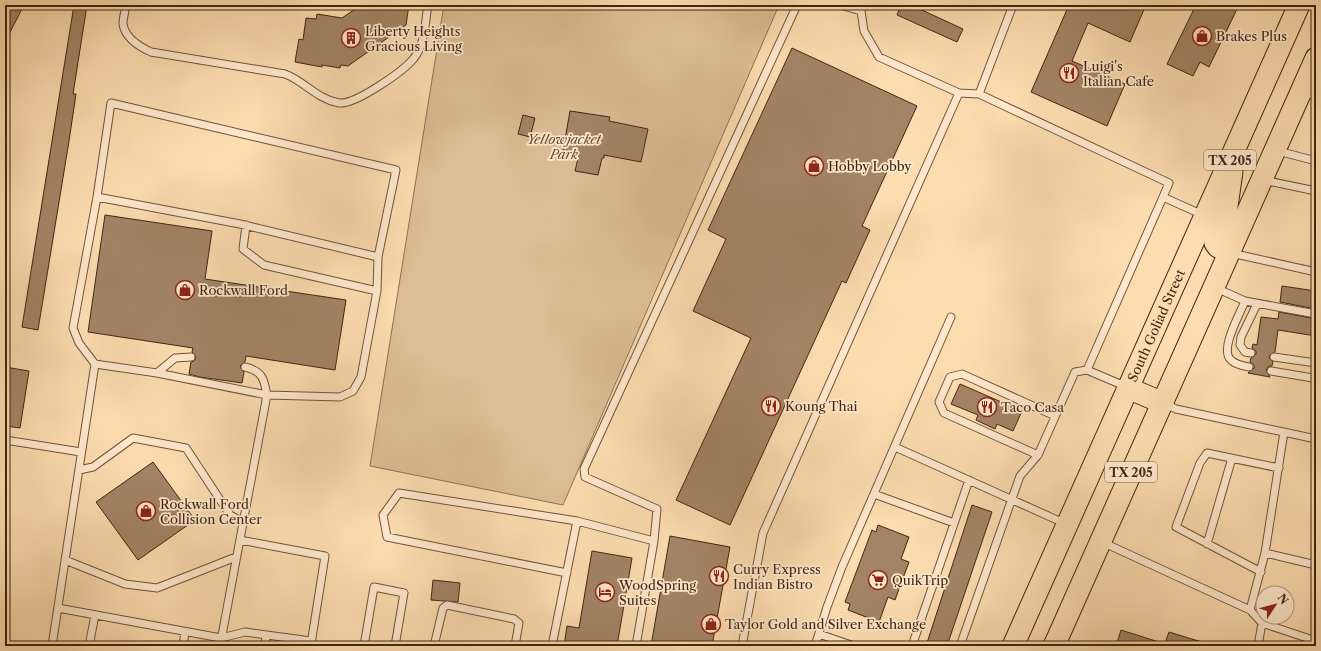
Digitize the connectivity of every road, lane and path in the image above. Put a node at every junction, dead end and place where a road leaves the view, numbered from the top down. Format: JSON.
{"nodes":[{"id":1,"x":126,"y":5,"type":"edge"},
{"id":2,"x":428,"y":5,"type":"edge"},
{"id":3,"x":797,"y":5,"type":"edge"},
{"id":4,"x":840,"y":5,"type":"edge"},
{"id":5,"x":1012,"y":5,"type":"edge"},
{"id":6,"x":1299,"y":5,"type":"edge"},
{"id":7,"x":863,"y":8,"type":"edge"},
{"id":8,"x":1316,"y":58,"type":"edge"},
{"id":9,"x":959,"y":93,"type":"junction"},
{"id":10,"x":979,"y":94,"type":"junction"},
{"id":11,"x":1309,"y":94,"type":"edge"},
{"id":12,"x":1235,"y":148,"type":"junction"},
{"id":13,"x":1275,"y":150,"type":"junction"},
{"id":14,"x":1316,"y":161,"type":"edge"},
{"id":15,"x":1262,"y":180,"type":"junction"},
{"id":16,"x":1316,"y":191,"type":"edge"},
{"id":17,"x":97,"y":197,"type":"junction"},
{"id":18,"x":1163,"y":197,"type":"junction"},
{"id":19,"x":1205,"y":216,"type":"junction"},
{"id":20,"x":246,"y":225,"type":"junction"},
{"id":21,"x":1229,"y":252,"type":"junction"},
{"id":22,"x":378,"y":257,"type":"junction"},
{"id":23,"x":1316,"y":272,"type":"edge"},
{"id":24,"x":1213,"y":286,"type":"junction"},
{"id":25,"x":377,"y":290,"type":"junction"},
{"id":26,"x":1245,"y":301,"type":"junction"},
{"id":27,"x":1257,"y":304,"type":"junction"},
{"id":28,"x":1316,"y":314,"type":"edge"},
{"id":29,"x":951,"y":317,"type":"dead end"},
{"id":30,"x":1251,"y":354,"type":"dead end"},
{"id":31,"x":191,"y":357,"type":"dead end"},
{"id":32,"x":1274,"y":357,"type":"dead end"},
{"id":33,"x":1316,"y":363,"type":"edge"},
{"id":34,"x":95,"y":364,"type":"junction"},
{"id":35,"x":244,"y":367,"type":"dead end"},
{"id":36,"x":1249,"y":367,"type":"dead end"},
{"id":37,"x":1087,"y":370,"type":"junction"},
{"id":38,"x":1271,"y":371,"type":"dead end"},
{"id":39,"x":157,"y":373,"type":"junction"},
{"id":40,"x":1313,"y":378,"type":"dead end"},
{"id":41,"x":1128,"y":388,"type":"junction"},
{"id":42,"x":267,"y":395,"type":"junction"},
{"id":43,"x":1163,"y":403,"type":"junction"},
{"id":44,"x":1056,"y":416,"type":"junction"},
{"id":45,"x":1284,"y":432,"type":"junction"},
{"id":46,"x":1316,"y":439,"type":"edge"},
{"id":47,"x":5,"y":440,"type":"edge"},
{"id":48,"x":895,"y":447,"type":"junction"},
{"id":49,"x":81,"y":452,"type":"junction"},
{"id":50,"x":1038,"y":455,"type":"junction"},
{"id":51,"x":1232,"y":458,"type":"junction"},
{"id":52,"x":1279,"y":468,"type":"junction"},
{"id":53,"x":79,"y":470,"type":"junction"},
{"id":54,"x":969,"y":480,"type":"junction"},
{"id":55,"x":874,"y":494,"type":"junction"},
{"id":56,"x":1011,"y":499,"type":"junction"},
{"id":57,"x":577,"y":521,"type":"junction"},
{"id":58,"x":243,"y":522,"type":"junction"},
{"id":59,"x":954,"y":523,"type":"junction"},
{"id":60,"x":1068,"y":525,"type":"junction"},
{"id":61,"x":240,"y":540,"type":"junction"},
{"id":62,"x":654,"y":541,"type":"junction"},
{"id":63,"x":1100,"y":542,"type":"junction"},
{"id":64,"x":1207,"y":544,"type":"junction"},
{"id":65,"x":1265,"y":553,"type":"junction"},
{"id":66,"x":236,"y":557,"type":"junction"},
{"id":67,"x":65,"y":560,"type":"junction"},
{"id":68,"x":1316,"y":565,"type":"edge"},
{"id":69,"x":1260,"y":572,"type":"junction"},
{"id":70,"x":567,"y":573,"type":"junction"},
{"id":71,"x":58,"y":608,"type":"junction"},
{"id":72,"x":1250,"y":610,"type":"junction"},
{"id":73,"x":95,"y":615,"type":"junction"},
{"id":74,"x":1255,"y":615,"type":"edge"},
{"id":75,"x":1262,"y":625,"type":"edge"},
{"id":76,"x":1268,"y":625,"type":"edge"},
{"id":77,"x":185,"y":632,"type":"junction"},
{"id":78,"x":819,"y":634,"type":"junction"},
{"id":79,"x":266,"y":635,"type":"junction"},
{"id":80,"x":221,"y":638,"type":"junction"},
{"id":81,"x":1316,"y":641,"type":"edge"},
{"id":82,"x":311,"y":644,"type":"edge"},
{"id":83,"x":52,"y":646,"type":"edge"},
{"id":84,"x":89,"y":646,"type":"edge"},
{"id":85,"x":183,"y":646,"type":"edge"},
{"id":86,"x":220,"y":646,"type":"edge"},
{"id":87,"x":265,"y":646,"type":"edge"},
{"id":88,"x":364,"y":646,"type":"edge"},
{"id":89,"x":395,"y":646,"type":"edge"},
{"id":90,"x":434,"y":646,"type":"edge"},
{"id":91,"x":515,"y":646,"type":"edge"},
{"id":92,"x":552,"y":646,"type":"edge"},
{"id":93,"x":636,"y":646,"type":"edge"},
{"id":94,"x":742,"y":646,"type":"edge"},
{"id":95,"x":815,"y":646,"type":"edge"},
{"id":96,"x":854,"y":646,"type":"edge"},
{"id":97,"x":912,"y":646,"type":"edge"},
{"id":98,"x":960,"y":646,"type":"edge"},
{"id":99,"x":1013,"y":646,"type":"edge"},
{"id":100,"x":1054,"y":646,"type":"edge"},
{"id":101,"x":1258,"y":646,"type":"edge"}],
"edges":[{"from":1,"to":2,"type":"lane"},
{"from":3,"to":62,"type":"lane"},
{"from":4,"to":7,"type":"lane"},
{"from":5,"to":10,"type":"lane"},
{"from":6,"to":12,"type":"main road","name":"South Goliad Street","number":"TX 205"},
{"from":7,"to":9,"type":"lane"},
{"from":8,"to":11,"type":"main road","number":"TX 205"},
{"from":9,"to":10,"type":"lane"},
{"from":9,"to":94,"type":"lane"},
{"from":10,"to":18,"type":"lane"},
{"from":11,"to":13,"type":"main road","number":"TX 205"},
{"from":12,"to":19,"type":"main road","name":"South Goliad Street","number":"TX 205"},
{"from":12,"to":21,"type":"main road"},
{"from":13,"to":14,"type":"lane"},
{"from":13,"to":15,"type":"main road","number":"TX 205"},
{"from":15,"to":16,"type":"lane"},
{"from":15,"to":21,"type":"main road","number":"TX 205"},
{"from":17,"to":20,"type":"lane"},
{"from":17,"to":22,"type":"lane"},
{"from":17,"to":34,"type":"lane"},
{"from":18,"to":19,"type":"lane"},
{"from":18,"to":37,"type":"lane"},
{"from":19,"to":41,"type":"main road","name":"South Goliad Street","number":"TX 205"},
{"from":20,"to":22,"type":"lane"},
{"from":20,"to":25,"type":"lane"},
{"from":21,"to":23,"type":"lane"},
{"from":21,"to":24,"type":"main road","number":"TX 205"},
{"from":22,"to":25,"type":"lane"},
{"from":24,"to":26,"type":"lane"},
{"from":24,"to":43,"type":"main road","number":"TX 205"},
{"from":25,"to":42,"type":"lane"},
{"from":26,"to":27,"type":"lane"},
{"from":26,"to":36,"type":"lane"},
{"from":27,"to":28,"type":"lane"},
{"from":27,"to":30,"type":"lane"},
{"from":29,"to":48,"type":"lane"},
{"from":31,"to":39,"type":"lane"},
{"from":32,"to":33,"type":"lane"},
{"from":34,"to":39,"type":"lane"},
{"from":34,"to":49,"type":"lane"},
{"from":35,"to":42,"type":"lane"},
{"from":37,"to":41,"type":"lane"},
{"from":37,"to":44,"type":"lane"},
{"from":38,"to":40,"type":"lane"},
{"from":39,"to":42,"type":"lane"},
{"from":41,"to":43,"type":"main road"},
{"from":41,"to":60,"type":"main road","name":"South Goliad Street","number":"TX 205"},
{"from":42,"to":58,"type":"lane"},
{"from":43,"to":45,"type":"lane"},
{"from":43,"to":63,"type":"main road","number":"TX 205"},
{"from":44,"to":50,"type":"lane"},
{"from":44,"to":50,"type":"lane"},
{"from":45,"to":46,"type":"lane"},
{"from":45,"to":52,"type":"lane"},
{"from":47,"to":49,"type":"lane"},
{"from":48,"to":54,"type":"lane"},
{"from":48,"to":55,"type":"lane"},
{"from":49,"to":53,"type":"lane"},
{"from":50,"to":56,"type":"lane"},
{"from":51,"to":52,"type":"lane"},
{"from":51,"to":64,"type":"lane"},
{"from":51,"to":64,"type":"lane"},
{"from":52,"to":65,"type":"lane"},
{"from":53,"to":58,"type":"lane"},
{"from":53,"to":67,"type":"lane"},
{"from":54,"to":56,"type":"lane"},
{"from":54,"to":59,"type":"lane"},
{"from":55,"to":59,"type":"lane"},
{"from":55,"to":78,"type":"lane"},
{"from":56,"to":60,"type":"lane"},
{"from":56,"to":98,"type":"lane"},
{"from":57,"to":62,"type":"lane"},
{"from":57,"to":70,"type":"lane"},
{"from":57,"to":70,"type":"lane"},
{"from":58,"to":61,"type":"lane"},
{"from":59,"to":97,"type":"lane"},
{"from":60,"to":99,"type":"main road","name":"South Goliad Street","number":"TX 205"},
{"from":61,"to":66,"type":"lane"},
{"from":61,"to":82,"type":"lane"},
{"from":62,"to":93,"type":"lane"},
{"from":63,"to":72,"type":"lane"},
{"from":63,"to":100,"type":"main road","number":"TX 205"},
{"from":64,"to":69,"type":"lane"},
{"from":65,"to":68,"type":"lane"},
{"from":65,"to":69,"type":"lane"},
{"from":66,"to":67,"type":"lane"},
{"from":66,"to":80,"type":"lane"},
{"from":67,"to":71,"type":"lane"},
{"from":69,"to":72,"type":"lane"},
{"from":70,"to":92,"type":"lane"},
{"from":71,"to":73,"type":"lane"},
{"from":71,"to":83,"type":"lane"},
{"from":72,"to":74,"type":"lane"},
{"from":73,"to":77,"type":"lane"},
{"from":73,"to":84,"type":"lane"},
{"from":75,"to":101,"type":"lane"},
{"from":76,"to":81,"type":"lane"},
{"from":77,"to":80,"type":"lane"},
{"from":77,"to":85,"type":"lane"},
{"from":78,"to":95,"type":"lane"},
{"from":78,"to":96,"type":"lane"},
{"from":79,"to":80,"type":"lane"},
{"from":79,"to":82,"type":"lane"},
{"from":79,"to":87,"type":"lane"},
{"from":80,"to":86,"type":"lane"},
{"from":88,"to":89,"type":"lane"},
{"from":90,"to":91,"type":"lane"}]}
